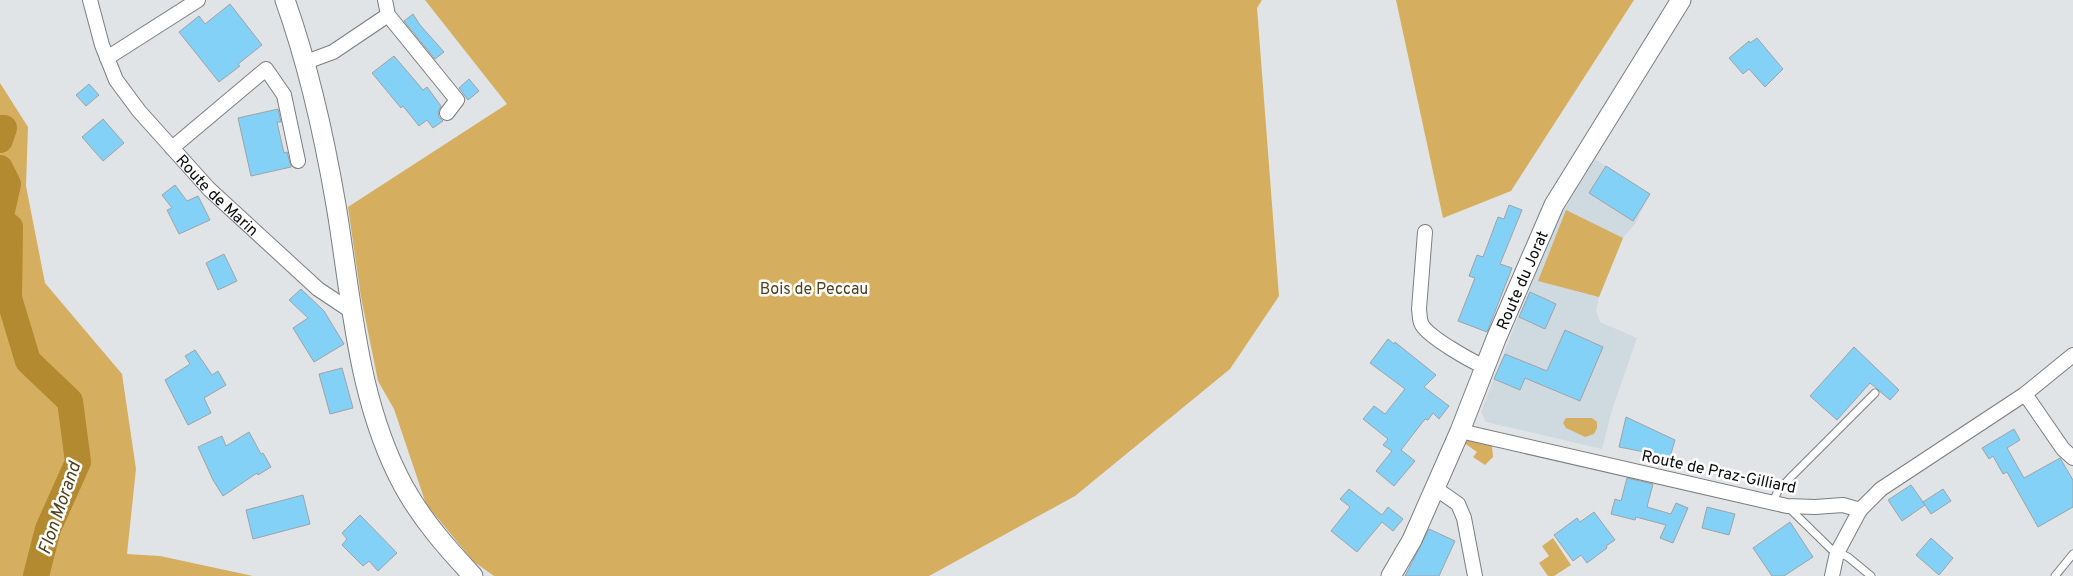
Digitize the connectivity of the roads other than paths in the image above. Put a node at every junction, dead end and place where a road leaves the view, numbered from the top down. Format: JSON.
{"nodes":[{"id":1,"x":90,"y":0,"type":"edge"},
{"id":2,"x":198,"y":0,"type":"edge"},
{"id":3,"x":285,"y":0,"type":"edge"},
{"id":4,"x":385,"y":0,"type":"edge"},
{"id":5,"x":1681,"y":0,"type":"edge"},
{"id":6,"x":388,"y":15,"type":"junction"},
{"id":7,"x":107,"y":58,"type":"junction"},
{"id":8,"x":306,"y":62,"type":"junction"},
{"id":9,"x":447,"y":113,"type":"dead end"},
{"id":10,"x":172,"y":148,"type":"junction"},
{"id":11,"x":298,"y":161,"type":"dead end"},
{"id":12,"x":1425,"y":232,"type":"dead end"},
{"id":13,"x":350,"y":311,"type":"junction"},
{"id":14,"x":2073,"y":355,"type":"edge"},
{"id":15,"x":1485,"y":367,"type":"junction"},
{"id":16,"x":1875,"y":393,"type":"dead end"},
{"id":17,"x":2025,"y":394,"type":"junction"},
{"id":18,"x":1460,"y":431,"type":"junction"},
{"id":19,"x":2073,"y":458,"type":"edge"},
{"id":20,"x":1435,"y":488,"type":"junction"},
{"id":21,"x":1772,"y":503,"type":"junction"},
{"id":22,"x":1787,"y":506,"type":"junction"},
{"id":23,"x":1860,"y":510,"type":"junction"},
{"id":24,"x":1837,"y":553,"type":"junction"},
{"id":25,"x":2073,"y":554,"type":"edge"},
{"id":26,"x":473,"y":576,"type":"edge"},
{"id":27,"x":1391,"y":576,"type":"edge"},
{"id":28,"x":1475,"y":576,"type":"edge"},
{"id":29,"x":1832,"y":576,"type":"edge"},
{"id":30,"x":1870,"y":576,"type":"edge"},
{"id":31,"x":2055,"y":576,"type":"edge"}],
"edges":[{"from":1,"to":7,"type":"street","name":"Route de Marin"},
{"from":2,"to":7,"type":"street"},
{"from":3,"to":8,"type":"street"},
{"from":4,"to":6,"type":"street"},
{"from":5,"to":15,"type":"street","name":"Route du Jorat"},
{"from":6,"to":8,"type":"street"},
{"from":6,"to":9,"type":"street"},
{"from":7,"to":10,"type":"street","name":"Route de Marin"},
{"from":8,"to":13,"type":"street"},
{"from":10,"to":11,"type":"street"},
{"from":10,"to":13,"type":"street","name":"Route de Marin"},
{"from":12,"to":15,"type":"street"},
{"from":13,"to":26,"type":"street"},
{"from":14,"to":17,"type":"street"},
{"from":15,"to":18,"type":"street","name":"Route du Jorat"},
{"from":16,"to":21,"type":"lane"},
{"from":17,"to":19,"type":"street"},
{"from":17,"to":23,"type":"street"},
{"from":18,"to":20,"type":"street","name":"Route du Jorat"},
{"from":18,"to":21,"type":"street","name":"Route de Praz-Gilliard"},
{"from":20,"to":27,"type":"street","name":"Route du Jorat"},
{"from":20,"to":28,"type":"street"},
{"from":21,"to":22,"type":"street","name":"Route de Praz-Gilliard"},
{"from":22,"to":23,"type":"street","name":"Route de Praz-Gilliard"},
{"from":22,"to":24,"type":"lane"},
{"from":23,"to":24,"type":"street"},
{"from":24,"to":29,"type":"street"},
{"from":24,"to":30,"type":"lane"},
{"from":25,"to":31,"type":"lane"}]}
